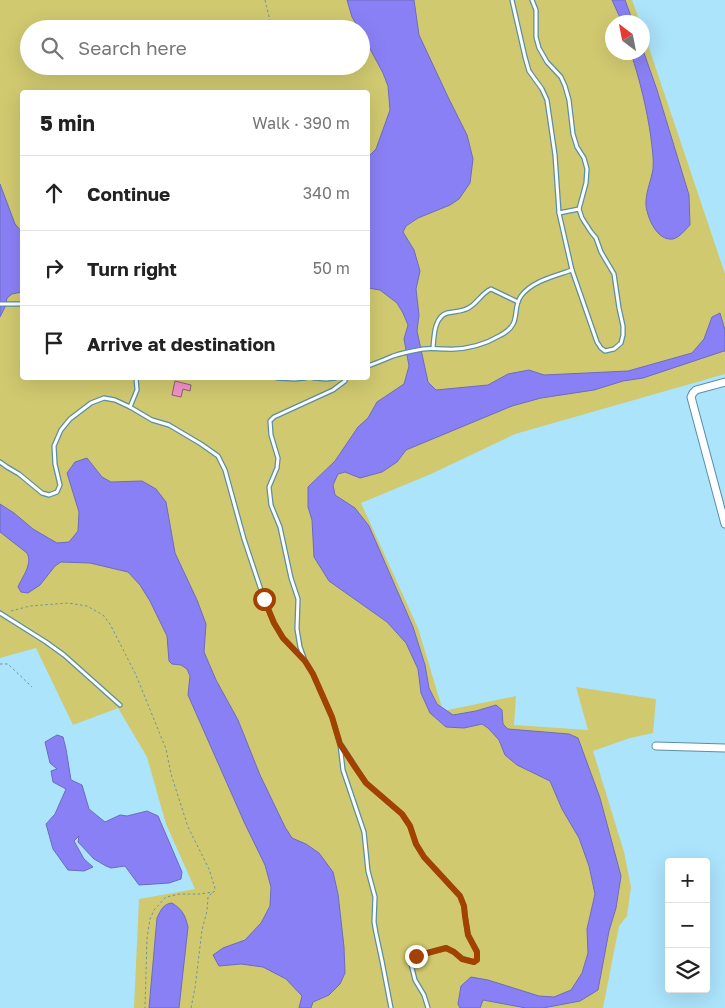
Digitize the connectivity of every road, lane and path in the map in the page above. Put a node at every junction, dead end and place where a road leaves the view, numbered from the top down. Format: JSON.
{"nodes":[{"id":1,"x":265,"y":0,"type":"edge"},
{"id":2,"x":512,"y":0,"type":"edge"},
{"id":3,"x":532,"y":0,"type":"edge"},
{"id":4,"x":270,"y":20,"type":"edge"},
{"id":5,"x":579,"y":209,"type":"junction"},
{"id":6,"x":559,"y":213,"type":"junction"},
{"id":7,"x":572,"y":270,"type":"junction"},
{"id":8,"x":518,"y":302,"type":"junction"},
{"id":9,"x":0,"y":304,"type":"edge"},
{"id":10,"x":20,"y":304,"type":"edge"},
{"id":11,"x":433,"y":348,"type":"junction"},
{"id":12,"x":370,"y":365,"type":"edge"},
{"id":13,"x":136,"y":380,"type":"edge"},
{"id":14,"x":345,"y":380,"type":"edge"},
{"id":15,"x":725,"y":382,"type":"edge"},
{"id":16,"x":130,"y":407,"type":"junction"},
{"id":17,"x":0,"y":462,"type":"edge"},
{"id":18,"x":725,"y":524,"type":"edge"},
{"id":19,"x":7,"y":612,"type":"dead end"},
{"id":20,"x":0,"y":613,"type":"edge"},
{"id":21,"x":305,"y":661,"type":"junction"},
{"id":22,"x":0,"y":664,"type":"edge"},
{"id":23,"x":32,"y":687,"type":"dead end"},
{"id":24,"x":120,"y":704,"type":"dead end"},
{"id":25,"x":340,"y":744,"type":"junction"},
{"id":26,"x":656,"y":746,"type":"dead end"},
{"id":27,"x":725,"y":748,"type":"edge"},
{"id":28,"x":214,"y":892,"type":"junction"},
{"id":29,"x":145,"y":1008,"type":"edge"},
{"id":30,"x":191,"y":1008,"type":"edge"},
{"id":31,"x":391,"y":1008,"type":"edge"},
{"id":32,"x":428,"y":1008,"type":"edge"}],
"edges":[{"from":1,"to":4,"type":"path"},
{"from":2,"to":6,"type":"lane"},
{"from":3,"to":5,"type":"lane"},
{"from":5,"to":6,"type":"lane"},
{"from":5,"to":7,"type":"lane"},
{"from":6,"to":7,"type":"lane"},
{"from":7,"to":8,"type":"lane"},
{"from":8,"to":11,"type":"lane"},
{"from":8,"to":11,"type":"lane"},
{"from":9,"to":10,"type":"lane"},
{"from":11,"to":12,"type":"lane"},
{"from":13,"to":16,"type":"lane"},
{"from":14,"to":21,"type":"lane"},
{"from":15,"to":18,"type":"street"},
{"from":16,"to":17,"type":"lane"},
{"from":16,"to":21,"type":"lane"},
{"from":19,"to":28,"type":"path"},
{"from":20,"to":24,"type":"lane"},
{"from":21,"to":25,"type":"lane"},
{"from":22,"to":23,"type":"path"},
{"from":25,"to":31,"type":"lane"},
{"from":25,"to":32,"type":"lane"},
{"from":26,"to":27,"type":"street"},
{"from":28,"to":29,"type":"path"},
{"from":28,"to":30,"type":"path"}]}
